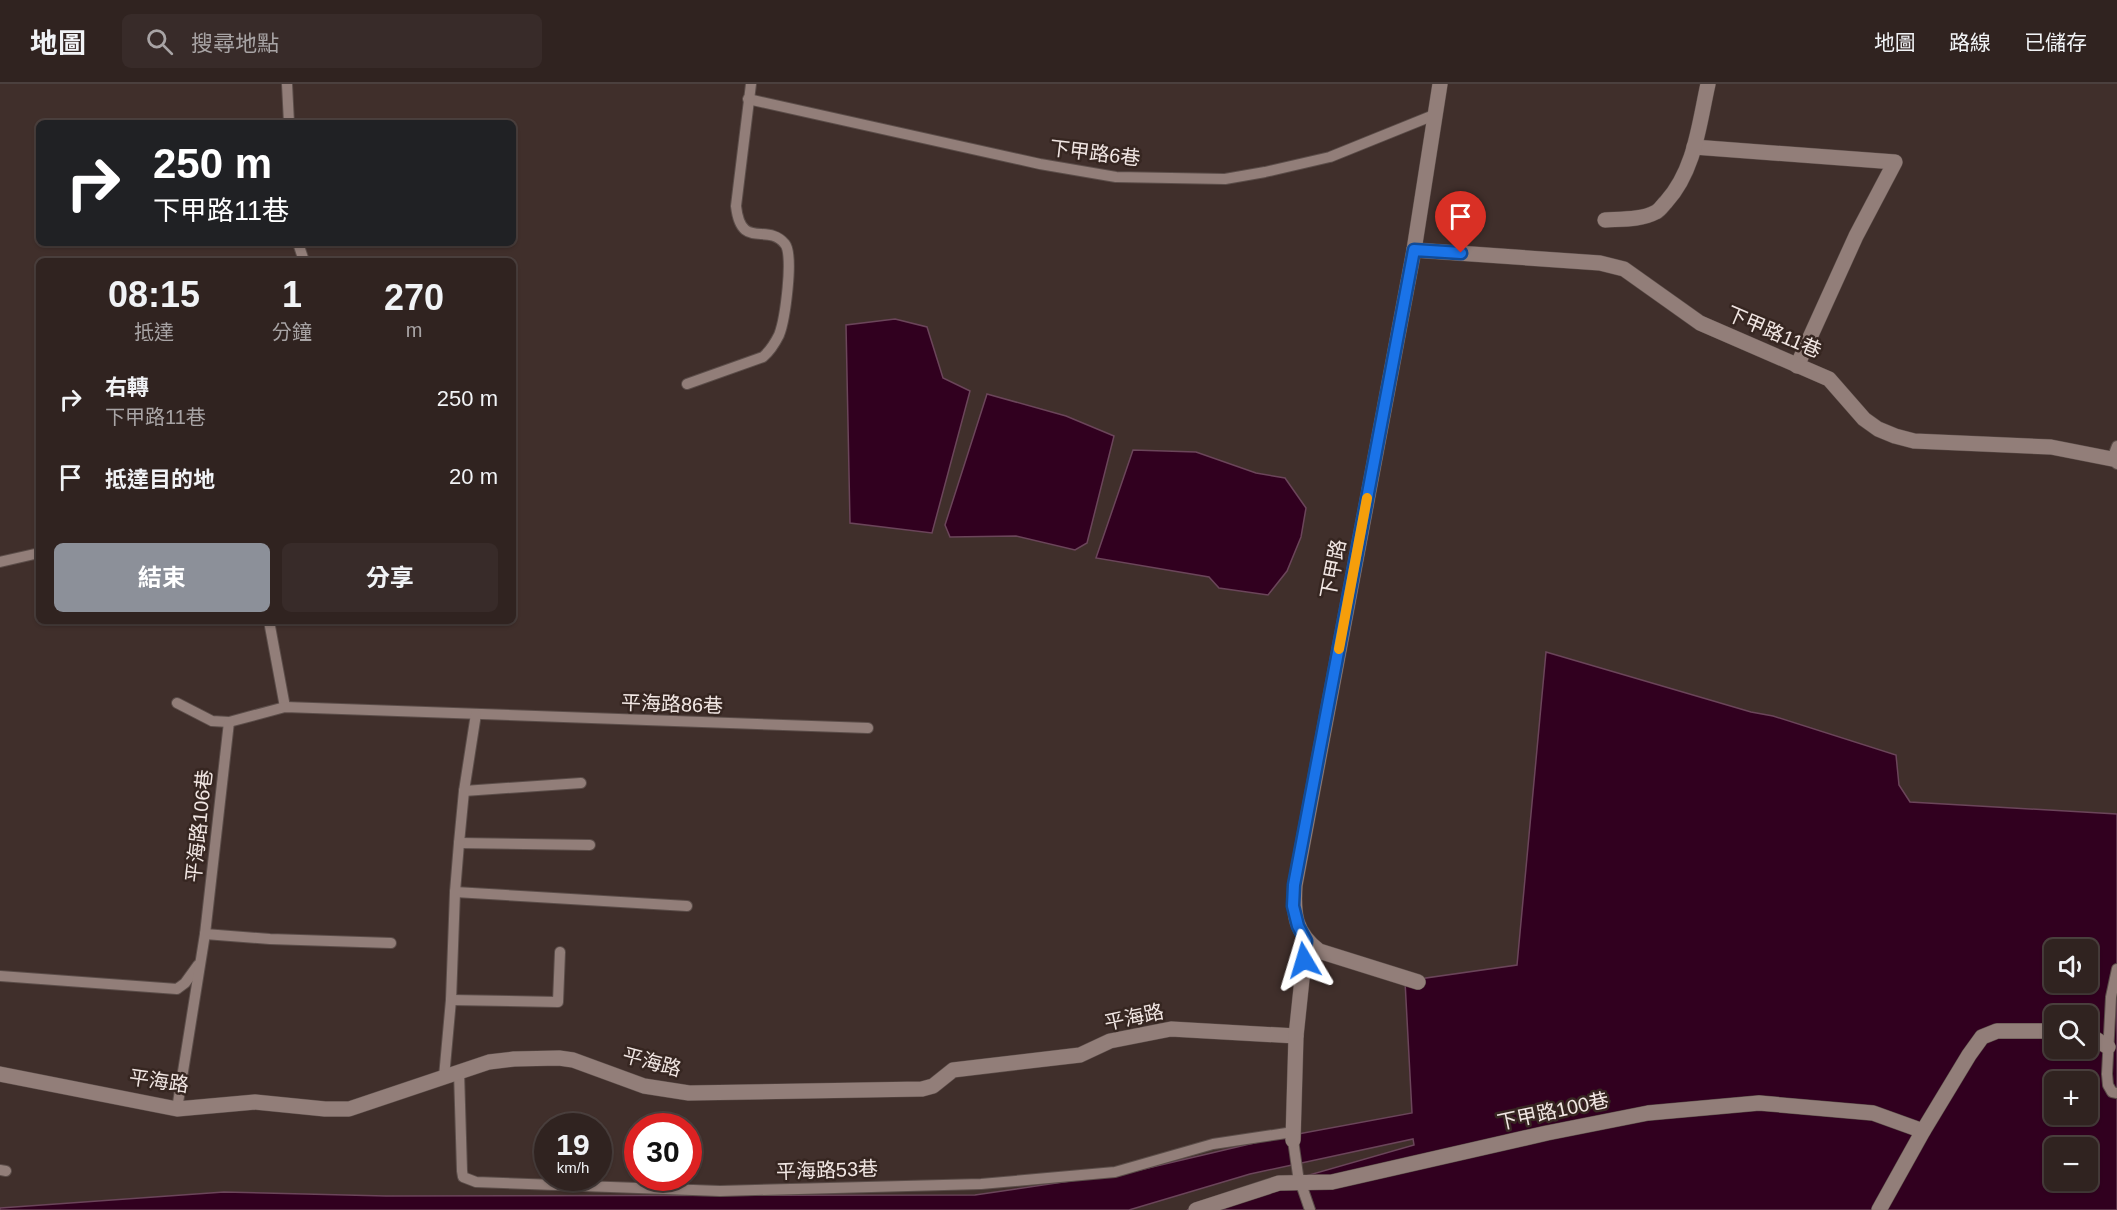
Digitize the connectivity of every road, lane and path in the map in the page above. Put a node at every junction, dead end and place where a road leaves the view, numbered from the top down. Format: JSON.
{"nodes":[{"id":1,"x":287,"y":84,"type":"edge"},
{"id":2,"x":751,"y":84,"type":"edge"},
{"id":3,"x":1440,"y":84,"type":"edge"},
{"id":4,"x":1708,"y":84,"type":"edge"},
{"id":5,"x":748,"y":99,"type":"junction"},
{"id":6,"x":1434,"y":116,"type":"junction"},
{"id":7,"x":290,"y":120,"type":"edge"},
{"id":8,"x":1694,"y":147,"type":"junction"},
{"id":9,"x":1605,"y":220,"type":"dead end"},
{"id":10,"x":1414,"y":250,"type":"junction"},
{"id":11,"x":1797,"y":366,"type":"junction"},
{"id":12,"x":687,"y":384,"type":"dead end"},
{"id":13,"x":2115,"y":456,"type":"edge"},
{"id":14,"x":36,"y":554,"type":"edge"},
{"id":15,"x":0,"y":562,"type":"edge"},
{"id":16,"x":270,"y":624,"type":"edge"},
{"id":17,"x":177,"y":703,"type":"dead end"},
{"id":18,"x":285,"y":707,"type":"junction"},
{"id":19,"x":476,"y":714,"type":"junction"},
{"id":20,"x":229,"y":722,"type":"junction"},
{"id":21,"x":868,"y":728,"type":"dead end"},
{"id":22,"x":581,"y":783,"type":"dead end"},
{"id":23,"x":464,"y":791,"type":"junction"},
{"id":24,"x":459,"y":843,"type":"junction"},
{"id":25,"x":590,"y":845,"type":"dead end"},
{"id":26,"x":455,"y":892,"type":"junction"},
{"id":27,"x":687,"y":906,"type":"dead end"},
{"id":28,"x":205,"y":934,"type":"junction"},
{"id":29,"x":1306,"y":941,"type":"junction"},
{"id":30,"x":391,"y":943,"type":"dead end"},
{"id":31,"x":560,"y":952,"type":"dead end"},
{"id":32,"x":200,"y":963,"type":"junction"},
{"id":33,"x":2117,"y":969,"type":"edge"},
{"id":34,"x":0,"y":976,"type":"edge"},
{"id":35,"x":1418,"y":982,"type":"dead end"},
{"id":36,"x":451,"y":1000,"type":"junction"},
{"id":37,"x":2044,"y":1031,"type":"edge"},
{"id":38,"x":1296,"y":1036,"type":"junction"},
{"id":39,"x":2098,"y":1037,"type":"edge"},
{"id":40,"x":2109,"y":1041,"type":"junction"},
{"id":41,"x":0,"y":1074,"type":"edge"},
{"id":42,"x":451,"y":1075,"type":"junction"},
{"id":43,"x":2117,"y":1093,"type":"edge"},
{"id":44,"x":177,"y":1108,"type":"junction"},
{"id":45,"x":1923,"y":1131,"type":"junction"},
{"id":46,"x":1293,"y":1136,"type":"junction"},
{"id":47,"x":1299,"y":1179,"type":"junction"},
{"id":48,"x":1196,"y":1210,"type":"edge"},
{"id":49,"x":1310,"y":1210,"type":"edge"},
{"id":50,"x":1879,"y":1210,"type":"edge"}],
"edges":[{"from":1,"to":7,"type":"lane"},
{"from":2,"to":5,"type":"lane"},
{"from":3,"to":6,"type":"street","name":"下甲路"},
{"from":4,"to":8,"type":"street"},
{"from":5,"to":6,"type":"lane","name":"下甲路6巷"},
{"from":5,"to":12,"type":"lane"},
{"from":6,"to":10,"type":"street","name":"下甲路"},
{"from":8,"to":9,"type":"street"},
{"from":8,"to":11,"type":"street"},
{"from":10,"to":11,"type":"street","name":"下甲路11巷"},
{"from":10,"to":29,"type":"street","name":"下甲路"},
{"from":11,"to":13,"type":"street","name":"下甲路11巷"},
{"from":14,"to":15,"type":"lane"},
{"from":16,"to":18,"type":"lane"},
{"from":17,"to":20,"type":"lane","name":"平海路86巷"},
{"from":18,"to":19,"type":"lane","name":"平海路86巷"},
{"from":18,"to":20,"type":"lane","name":"平海路86巷"},
{"from":19,"to":21,"type":"lane","name":"平海路86巷"},
{"from":19,"to":23,"type":"lane"},
{"from":20,"to":28,"type":"lane","name":"平海路106巷"},
{"from":22,"to":23,"type":"lane"},
{"from":23,"to":24,"type":"lane"},
{"from":24,"to":25,"type":"lane"},
{"from":24,"to":26,"type":"lane"},
{"from":26,"to":27,"type":"lane"},
{"from":26,"to":36,"type":"lane"},
{"from":28,"to":30,"type":"lane"},
{"from":28,"to":32,"type":"lane","name":"平海路106巷"},
{"from":29,"to":35,"type":"street"},
{"from":29,"to":38,"type":"street"},
{"from":31,"to":36,"type":"lane"},
{"from":32,"to":34,"type":"lane"},
{"from":32,"to":44,"type":"lane","name":"平海路106巷"},
{"from":33,"to":40,"type":"lane"},
{"from":36,"to":42,"type":"lane"},
{"from":37,"to":45,"type":"street"},
{"from":38,"to":42,"type":"street","name":"平海路"},
{"from":38,"to":46,"type":"street"},
{"from":39,"to":40,"type":"street"},
{"from":40,"to":43,"type":"lane"},
{"from":41,"to":44,"type":"street","name":"平海路"},
{"from":42,"to":44,"type":"street","name":"平海路"},
{"from":42,"to":46,"type":"lane","name":"平海路53巷"},
{"from":45,"to":47,"type":"street","name":"下甲路100巷"},
{"from":45,"to":50,"type":"street"},
{"from":46,"to":47,"type":"lane"},
{"from":47,"to":48,"type":"street","name":"下甲路100巷"},
{"from":47,"to":49,"type":"lane"}]}
